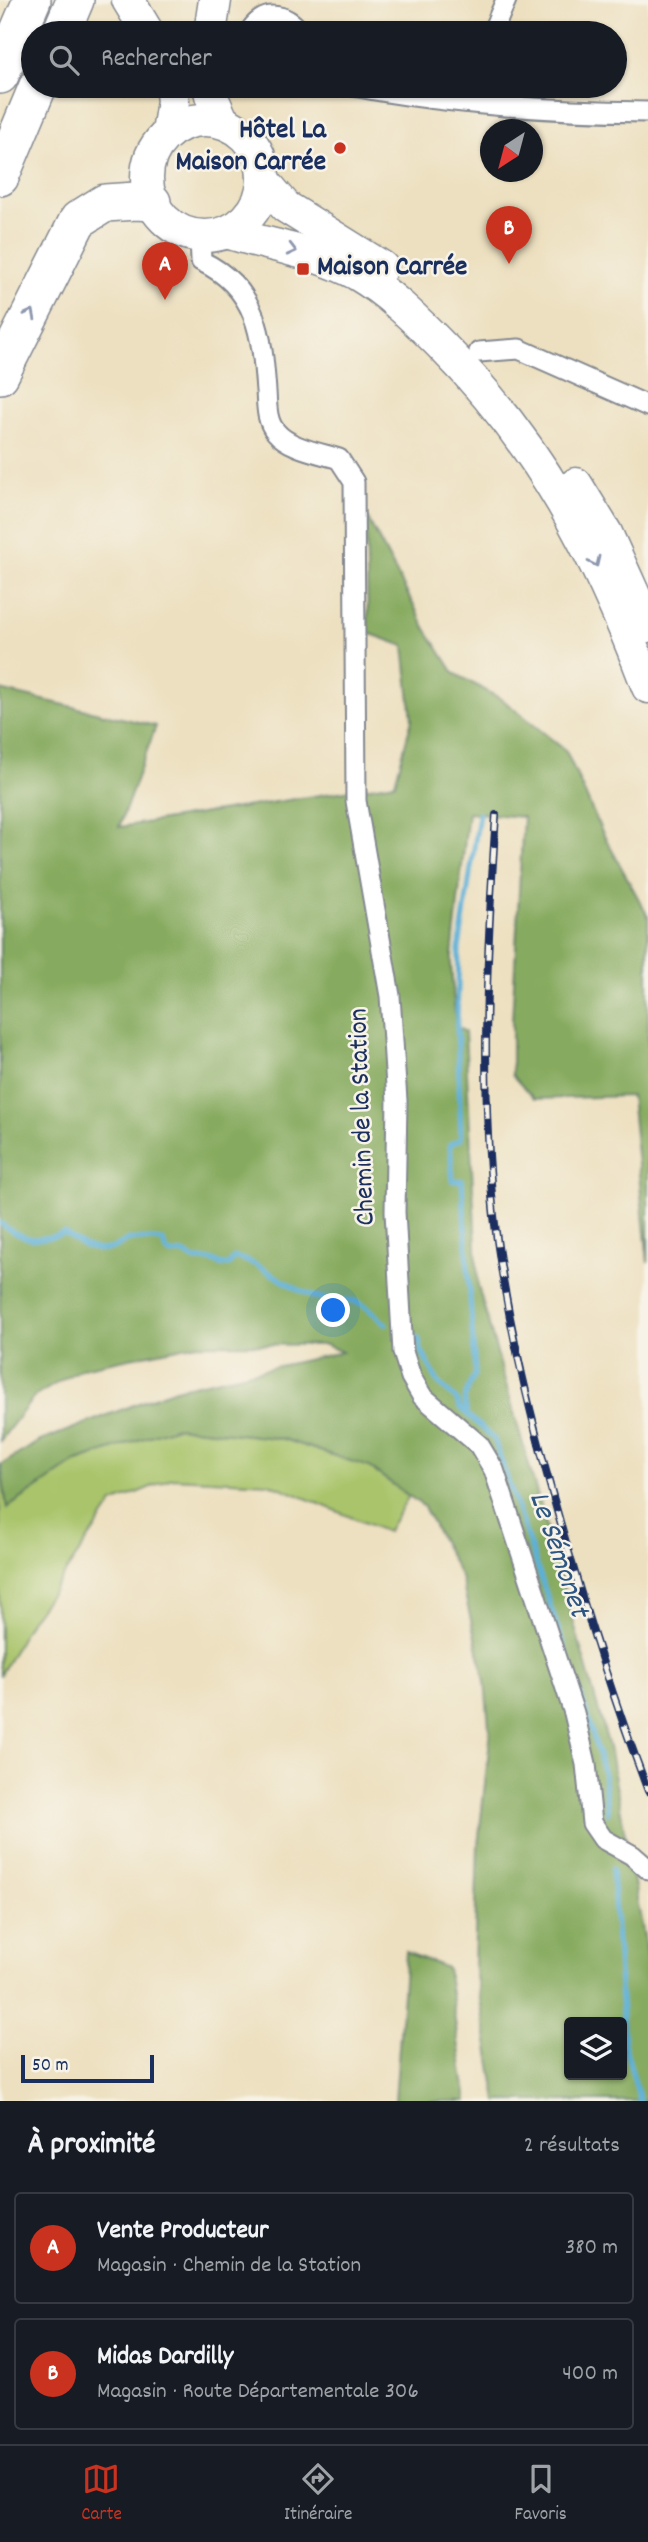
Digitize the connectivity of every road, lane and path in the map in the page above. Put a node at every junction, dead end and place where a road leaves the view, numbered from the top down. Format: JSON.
{"nodes":[{"id":1,"x":32,"y":0,"type":"edge"},
{"id":2,"x":75,"y":0,"type":"edge"},
{"id":3,"x":128,"y":0,"type":"edge"},
{"id":4,"x":215,"y":0,"type":"edge"},
{"id":5,"x":506,"y":0,"type":"edge"},
{"id":6,"x":23,"y":21,"type":"edge"},
{"id":7,"x":66,"y":21,"type":"edge"},
{"id":8,"x":141,"y":21,"type":"edge"},
{"id":9,"x":212,"y":21,"type":"edge"},
{"id":10,"x":257,"y":21,"type":"edge"},
{"id":11,"x":291,"y":21,"type":"edge"},
{"id":12,"x":497,"y":21,"type":"edge"},
{"id":13,"x":21,"y":26,"type":"edge"},
{"id":14,"x":0,"y":75,"type":"edge"},
{"id":15,"x":33,"y":98,"type":"edge"},
{"id":16,"x":172,"y":98,"type":"edge"},
{"id":17,"x":212,"y":98,"type":"edge"},
{"id":18,"x":490,"y":98,"type":"edge"},
{"id":19,"x":648,"y":112,"type":"edge"},
{"id":20,"x":223,"y":122,"type":"junction"},
{"id":21,"x":168,"y":133,"type":"junction"},
{"id":22,"x":0,"y":177,"type":"edge"},
{"id":23,"x":263,"y":180,"type":"junction"},
{"id":24,"x":152,"y":202,"type":"junction"},
{"id":25,"x":213,"y":234,"type":"junction"},
{"id":26,"x":478,"y":352,"type":"junction"},
{"id":27,"x":0,"y":375,"type":"edge"},
{"id":28,"x":648,"y":406,"type":"edge"},
{"id":29,"x":648,"y":626,"type":"edge"},
{"id":30,"x":648,"y":687,"type":"edge"},
{"id":31,"x":648,"y":1869,"type":"edge"}],
"edges":[{"from":1,"to":6,"type":"highway"},
{"from":2,"to":7,"type":"highway"},
{"from":3,"to":8,"type":"main road"},
{"from":4,"to":9,"type":"main road"},
{"from":5,"to":12,"type":"street"},
{"from":10,"to":11,"type":"street"},
{"from":13,"to":14,"type":"highway"},
{"from":15,"to":22,"type":"highway"},
{"from":16,"to":21,"type":"main road"},
{"from":17,"to":20,"type":"main road"},
{"from":18,"to":19,"type":"street"},
{"from":20,"to":21,"type":"main road"},
{"from":20,"to":23,"type":"main road"},
{"from":21,"to":24,"type":"main road"},
{"from":23,"to":25,"type":"main road"},
{"from":23,"to":26,"type":"main road"},
{"from":24,"to":25,"type":"main road"},
{"from":27,"to":24,"type":"highway","one_way":true},
{"from":25,"to":30,"type":"main road","one_way":true},
{"from":25,"to":31,"type":"street","name":"Chemin de la Station"},
{"from":26,"to":28,"type":"street"},
{"from":26,"to":29,"type":"main road"}]}
